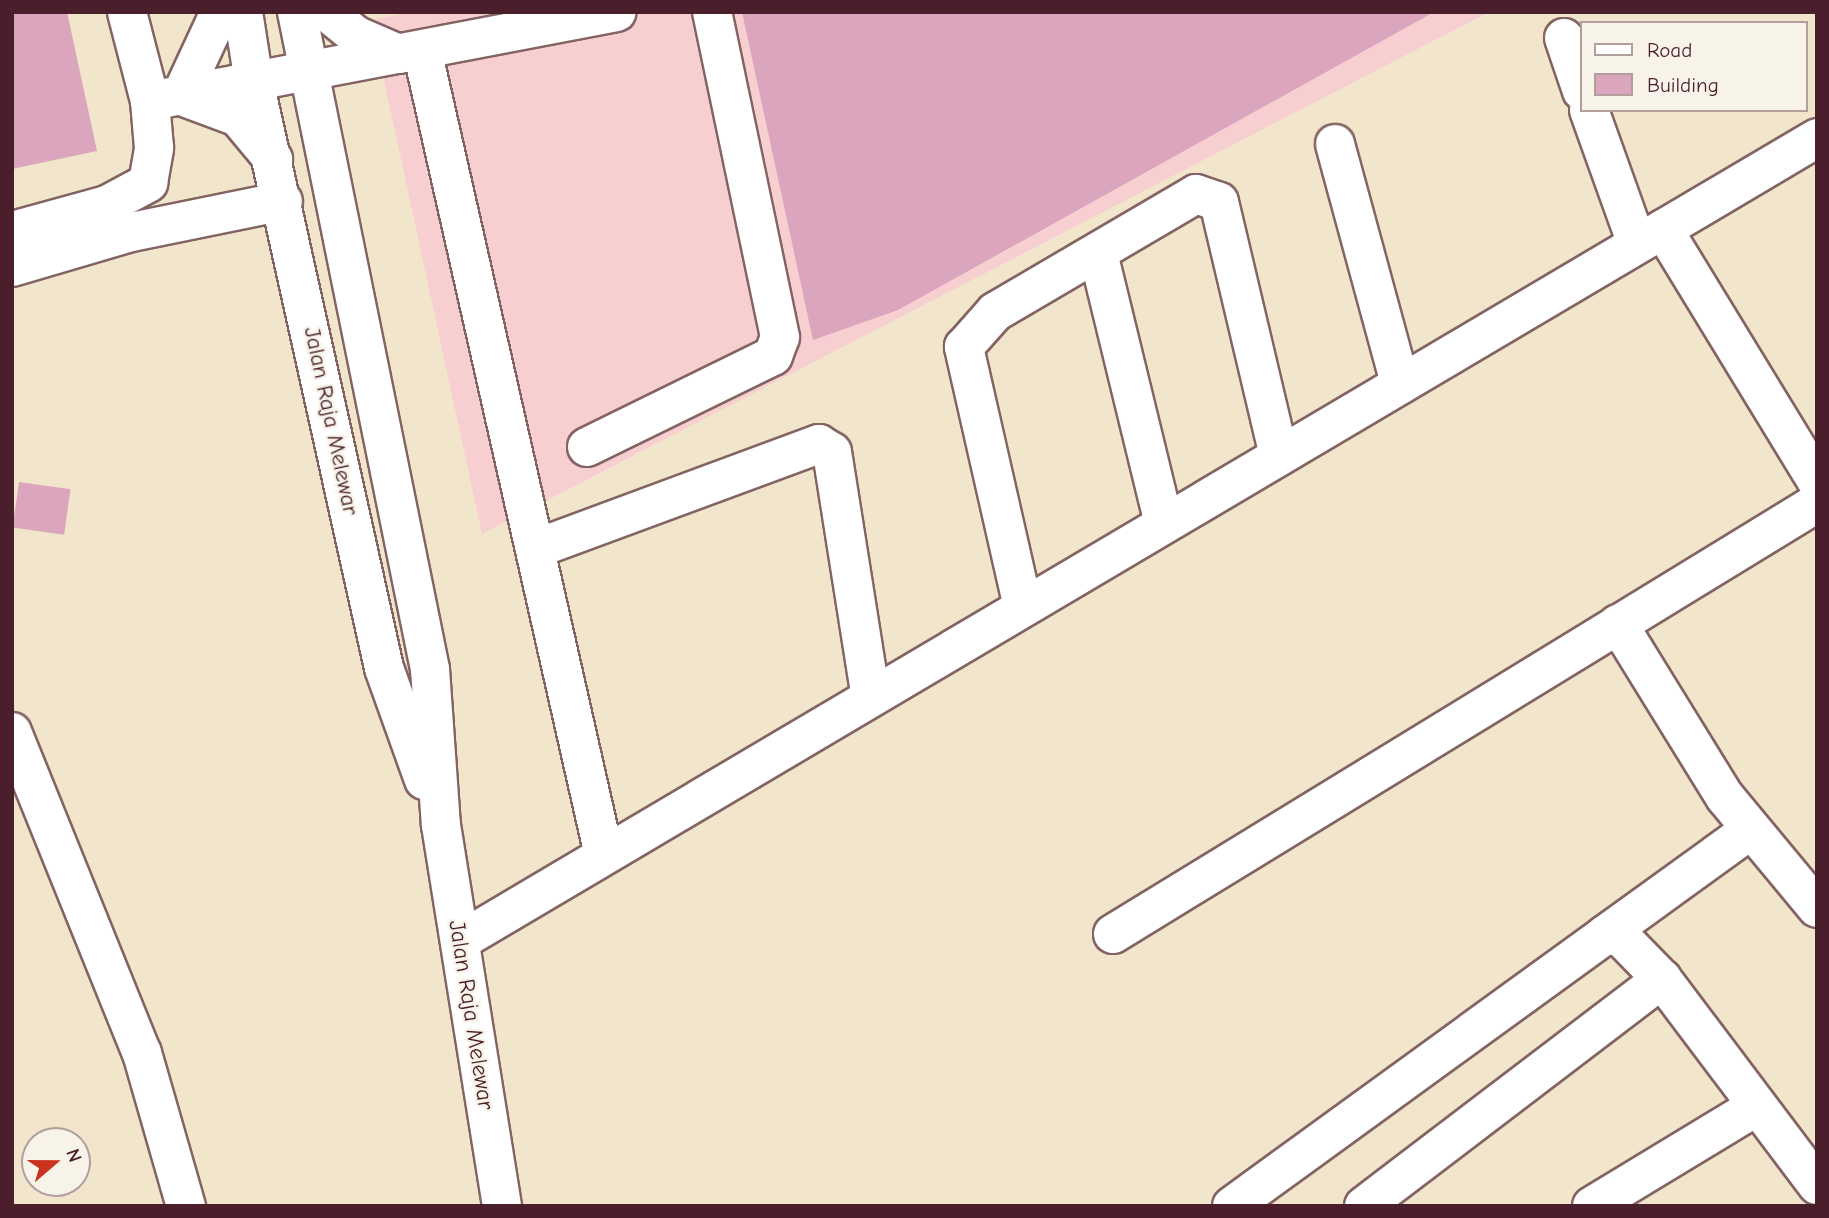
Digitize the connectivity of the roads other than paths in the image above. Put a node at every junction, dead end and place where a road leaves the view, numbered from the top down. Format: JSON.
{"nodes":[{"id":1,"x":127,"y":12,"type":"edge"},
{"id":2,"x":220,"y":12,"type":"edge"},
{"id":3,"x":243,"y":12,"type":"edge"},
{"id":4,"x":297,"y":12,"type":"edge"},
{"id":5,"x":327,"y":12,"type":"edge"},
{"id":6,"x":617,"y":12,"type":"edge"},
{"id":7,"x":712,"y":12,"type":"edge"},
{"id":8,"x":1564,"y":38,"type":"dead end"},
{"id":9,"x":410,"y":52,"type":"junction"},
{"id":10,"x":307,"y":72,"type":"junction"},
{"id":11,"x":254,"y":82,"type":"junction"},
{"id":12,"x":1580,"y":84,"type":"edge"},
{"id":13,"x":166,"y":99,"type":"junction"},
{"id":14,"x":1590,"y":112,"type":"edge"},
{"id":15,"x":1817,"y":138,"type":"edge"},
{"id":16,"x":1335,"y":144,"type":"dead end"},
{"id":17,"x":273,"y":159,"type":"junction"},
{"id":18,"x":283,"y":201,"type":"junction"},
{"id":19,"x":12,"y":231,"type":"edge"},
{"id":20,"x":1650,"y":236,"type":"junction"},
{"id":21,"x":1098,"y":253,"type":"junction"},
{"id":22,"x":12,"y":267,"type":"edge"},
{"id":23,"x":1400,"y":384,"type":"junction"},
{"id":24,"x":587,"y":447,"type":"dead end"},
{"id":25,"x":1279,"y":456,"type":"junction"},
{"id":26,"x":1817,"y":481,"type":"edge"},
{"id":27,"x":1817,"y":502,"type":"edge"},
{"id":28,"x":1164,"y":523,"type":"junction"},
{"id":29,"x":535,"y":548,"type":"junction"},
{"id":30,"x":1023,"y":607,"type":"junction"},
{"id":31,"x":1618,"y":624,"type":"junction"},
{"id":32,"x":871,"y":697,"type":"junction"},
{"id":33,"x":12,"y":732,"type":"edge"},
{"id":34,"x":441,"y":825,"type":"junction"},
{"id":35,"x":1750,"y":830,"type":"junction"},
{"id":36,"x":604,"y":855,"type":"junction"},
{"id":37,"x":1817,"y":908,"type":"edge"},
{"id":38,"x":1113,"y":934,"type":"dead end"},
{"id":39,"x":1605,"y":935,"type":"junction"},
{"id":40,"x":460,"y":941,"type":"junction"},
{"id":41,"x":1662,"y":979,"type":"junction"},
{"id":42,"x":1757,"y":1106,"type":"junction"},
{"id":43,"x":1816,"y":1182,"type":"edge"},
{"id":44,"x":1373,"y":1203,"type":"edge"},
{"id":45,"x":186,"y":1206,"type":"edge"},
{"id":46,"x":502,"y":1206,"type":"edge"},
{"id":47,"x":1232,"y":1206,"type":"edge"},
{"id":48,"x":1592,"y":1206,"type":"edge"}],
"edges":[{"from":1,"to":13,"type":"main road"},
{"from":2,"to":13,"type":"main road"},
{"from":3,"to":11,"type":"main road","name":"Jalan Raja Melewar"},
{"from":4,"to":10,"type":"main road","name":"Jalan Raja Melewar"},
{"from":5,"to":9,"type":"main road"},
{"from":6,"to":9,"type":"main road"},
{"from":7,"to":24,"type":"main road"},
{"from":8,"to":12,"type":"main road"},
{"from":9,"to":10,"type":"main road"},
{"from":9,"to":29,"type":"main road"},
{"from":10,"to":11,"type":"main road"},
{"from":10,"to":34,"type":"main road","name":"Jalan Raja Melewar"},
{"from":11,"to":13,"type":"main road"},
{"from":11,"to":17,"type":"main road","name":"Jalan Raja Melewar"},
{"from":13,"to":17,"type":"main road"},
{"from":13,"to":19,"type":"main road"},
{"from":14,"to":20,"type":"main road"},
{"from":15,"to":20,"type":"main road"},
{"from":16,"to":23,"type":"main road"},
{"from":17,"to":18,"type":"main road","name":"Jalan Raja Melewar"},
{"from":18,"to":22,"type":"main road"},
{"from":18,"to":34,"type":"main road","name":"Jalan Raja Melewar"},
{"from":20,"to":23,"type":"main road"},
{"from":20,"to":26,"type":"main road"},
{"from":21,"to":25,"type":"main road"},
{"from":21,"to":28,"type":"main road"},
{"from":21,"to":30,"type":"main road"},
{"from":23,"to":25,"type":"main road"},
{"from":25,"to":28,"type":"main road"},
{"from":27,"to":31,"type":"main road"},
{"from":28,"to":30,"type":"main road"},
{"from":29,"to":32,"type":"main road"},
{"from":29,"to":36,"type":"main road"},
{"from":30,"to":32,"type":"main road"},
{"from":31,"to":35,"type":"main road"},
{"from":31,"to":38,"type":"main road"},
{"from":32,"to":36,"type":"main road"},
{"from":33,"to":45,"type":"main road"},
{"from":34,"to":40,"type":"main road","name":"Jalan Raja Melewar"},
{"from":35,"to":37,"type":"main road"},
{"from":35,"to":39,"type":"main road"},
{"from":36,"to":40,"type":"main road"},
{"from":39,"to":41,"type":"main road"},
{"from":39,"to":47,"type":"main road"},
{"from":40,"to":46,"type":"main road","name":"Jalan Raja Melewar"},
{"from":41,"to":42,"type":"main road"},
{"from":41,"to":44,"type":"main road"},
{"from":42,"to":43,"type":"main road"},
{"from":42,"to":48,"type":"main road"}]}
